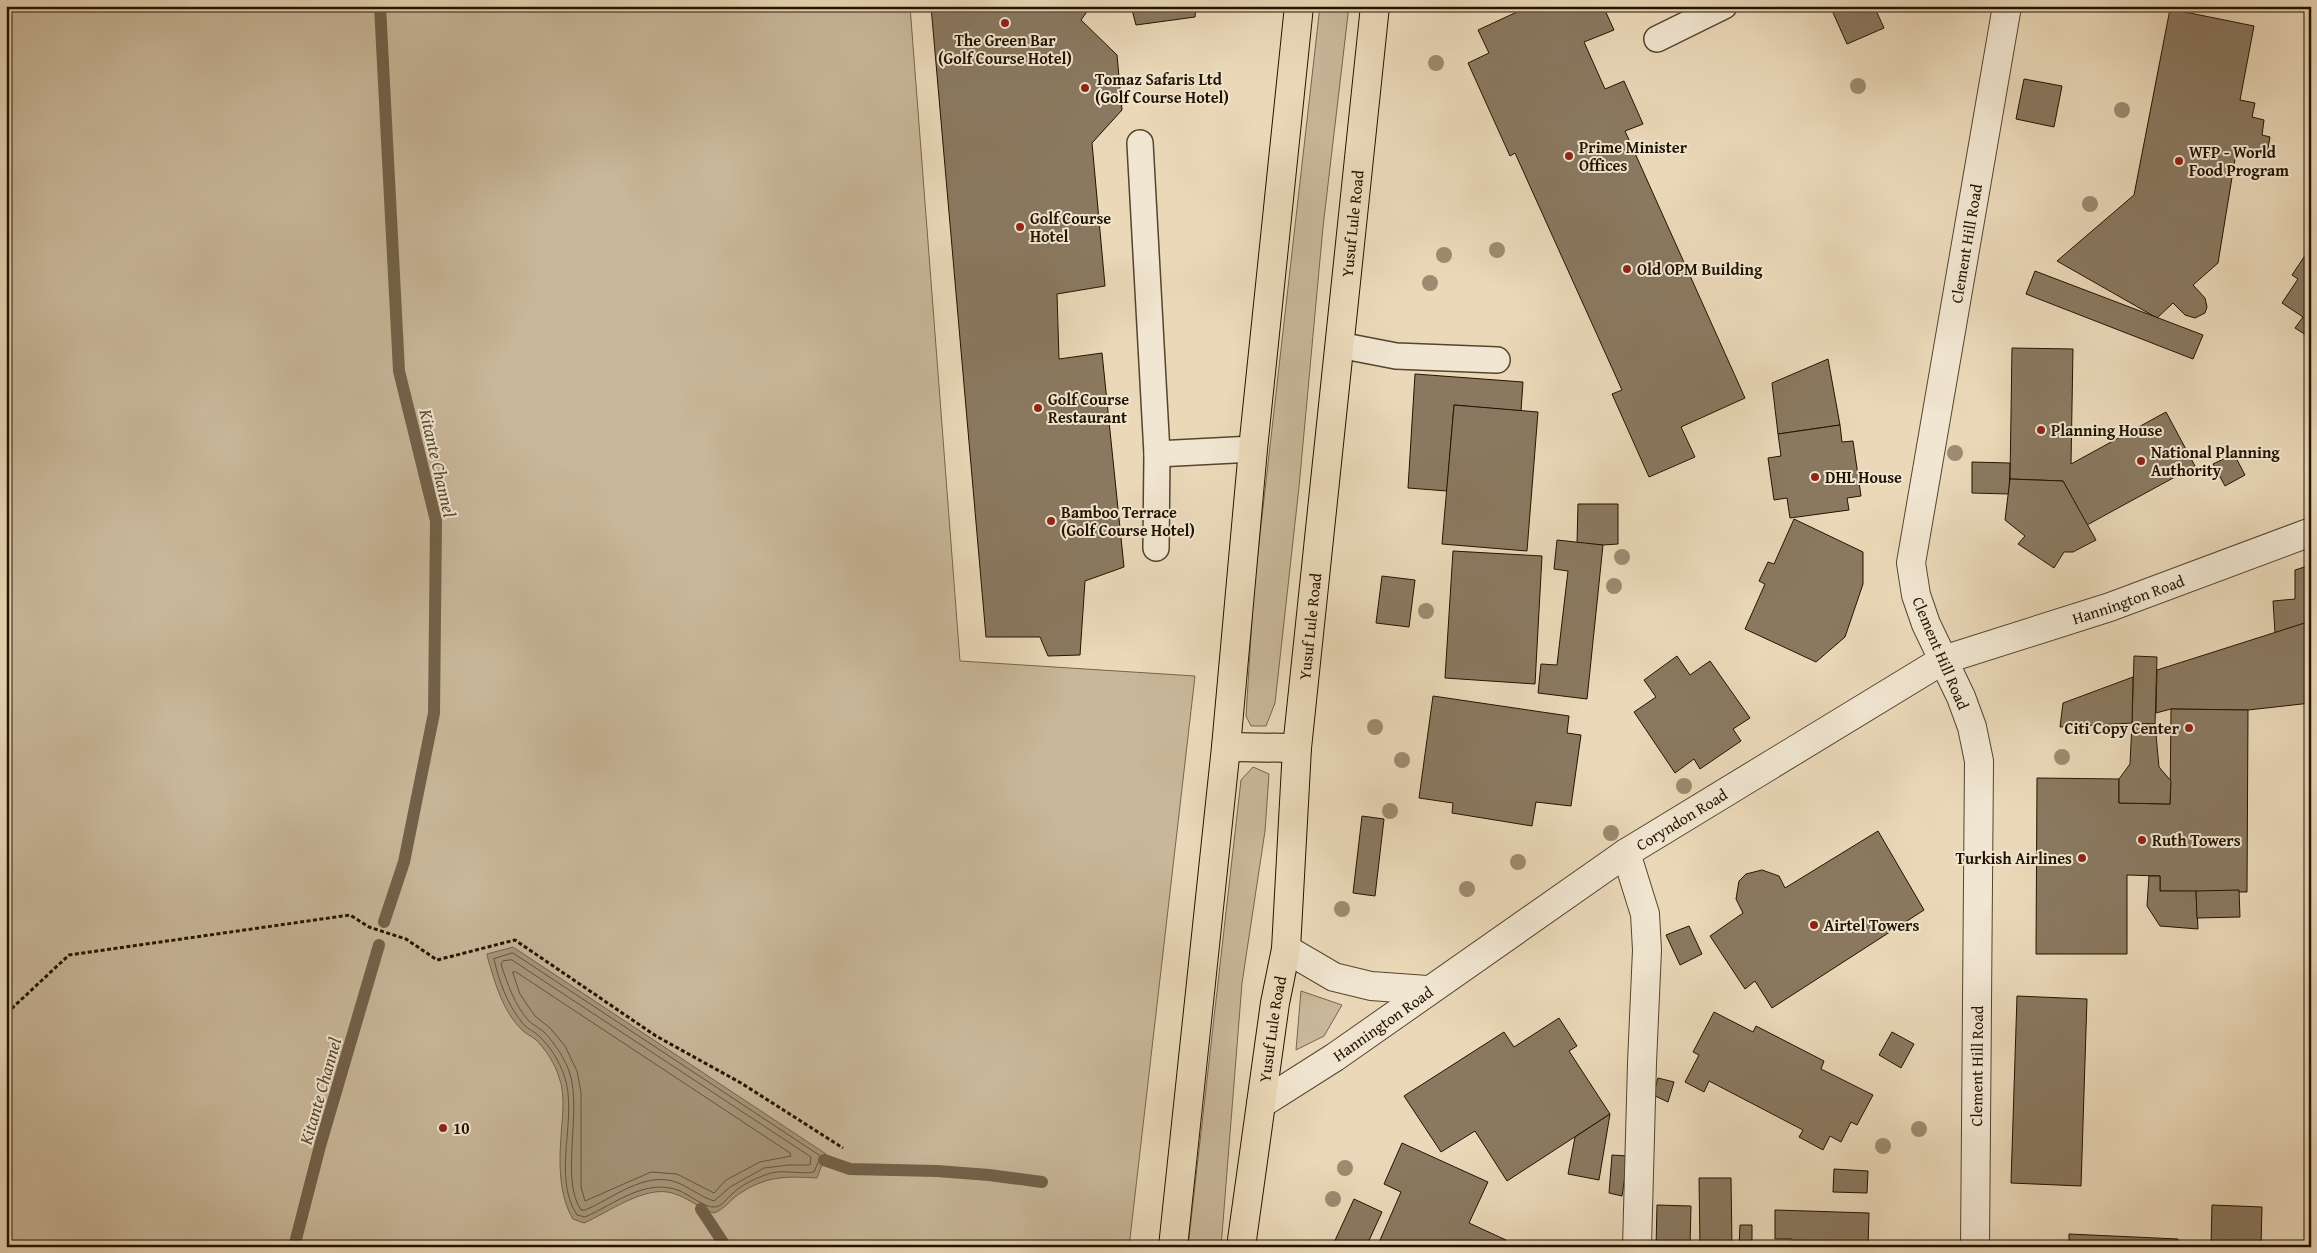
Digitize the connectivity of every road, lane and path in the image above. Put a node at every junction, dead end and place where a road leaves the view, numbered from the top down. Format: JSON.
{"nodes":[{"id":1,"x":1299,"y":6,"type":"edge"},
{"id":2,"x":1375,"y":6,"type":"edge"},
{"id":3,"x":1724,"y":6,"type":"edge"},
{"id":4,"x":2007,"y":6,"type":"edge"},
{"id":5,"x":1657,"y":39,"type":"dead end"},
{"id":6,"x":1140,"y":143,"type":"dead end"},
{"id":7,"x":1339,"y":345,"type":"junction"},
{"id":8,"x":1497,"y":360,"type":"dead end"},
{"id":9,"x":1253,"y":449,"type":"junction"},
{"id":10,"x":1157,"y":454,"type":"junction"},
{"id":11,"x":2311,"y":532,"type":"edge"},
{"id":12,"x":1156,"y":548,"type":"dead end"},
{"id":13,"x":1942,"y":660,"type":"junction"},
{"id":14,"x":1226,"y":747,"type":"junction"},
{"id":15,"x":1297,"y":748,"type":"junction"},
{"id":16,"x":1626,"y":853,"type":"junction"},
{"id":17,"x":1286,"y":950,"type":"junction"},
{"id":18,"x":1427,"y":990,"type":"junction"},
{"id":19,"x":6,"y":1011,"type":"edge"},
{"id":20,"x":1261,"y":1104,"type":"junction"},
{"id":21,"x":843,"y":1148,"type":"dead end"},
{"id":22,"x":1173,"y":1247,"type":"edge"},
{"id":23,"x":1241,"y":1247,"type":"edge"},
{"id":24,"x":1637,"y":1247,"type":"edge"},
{"id":25,"x":1975,"y":1247,"type":"edge"}],
"edges":[{"from":1,"to":9,"type":"main road"},
{"from":2,"to":7,"type":"main road","name":"Yusuf Lule Road"},
{"from":3,"to":5,"type":"lane"},
{"from":4,"to":13,"type":"street","name":"Clement Hill Road"},
{"from":6,"to":10,"type":"lane"},
{"from":7,"to":8,"type":"lane"},
{"from":7,"to":15,"type":"main road","name":"Yusuf Lule Road"},
{"from":9,"to":10,"type":"lane"},
{"from":9,"to":14,"type":"main road"},
{"from":10,"to":12,"type":"lane"},
{"from":11,"to":13,"type":"street","name":"Hannington Road"},
{"from":13,"to":16,"type":"street","name":"Coryndon Road"},
{"from":13,"to":25,"type":"street","name":"Clement Hill Road"},
{"from":14,"to":15,"type":"main road"},
{"from":14,"to":22,"type":"main road"},
{"from":15,"to":17,"type":"main road","name":"Yusuf Lule Road"},
{"from":16,"to":18,"type":"street","name":"Coryndon Road"},
{"from":16,"to":24,"type":"street"},
{"from":17,"to":18,"type":"street","name":"Hannington Road"},
{"from":17,"to":20,"type":"main road","name":"Yusuf Lule Road"},
{"from":18,"to":20,"type":"street","name":"Hannington Road"},
{"from":19,"to":21,"type":"path"},
{"from":20,"to":23,"type":"main road","name":"Yusuf Lule Road"}]}
